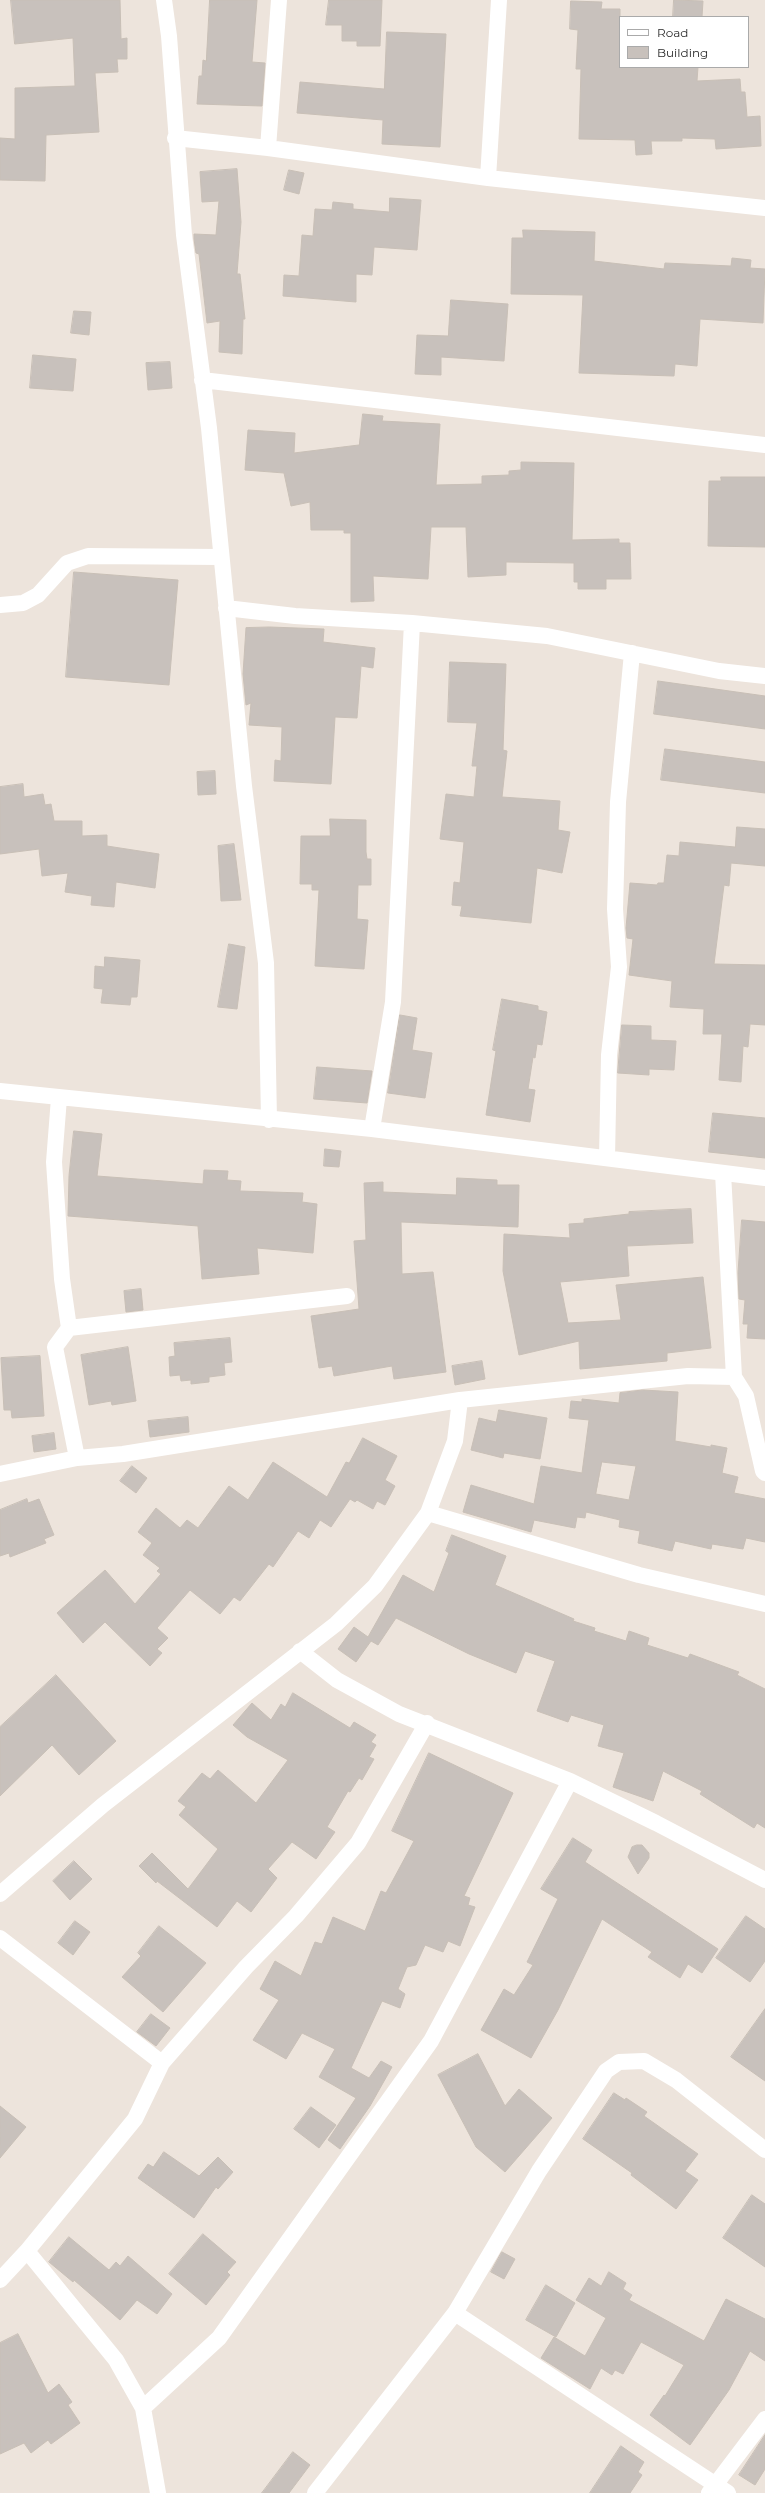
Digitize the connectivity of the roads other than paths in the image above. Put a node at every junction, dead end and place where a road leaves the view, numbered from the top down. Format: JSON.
{"nodes":[{"id":1,"x":164,"y":0,"type":"edge"},
{"id":2,"x":280,"y":0,"type":"edge"},
{"id":3,"x":499,"y":0,"type":"edge"},
{"id":4,"x":175,"y":138,"type":"junction"},
{"id":5,"x":268,"y":148,"type":"junction"},
{"id":6,"x":488,"y":178,"type":"junction"},
{"id":7,"x":765,"y":208,"type":"edge"},
{"id":8,"x":202,"y":380,"type":"junction"},
{"id":9,"x":765,"y":445,"type":"edge"},
{"id":10,"x":221,"y":557,"type":"junction"},
{"id":11,"x":0,"y":605,"type":"edge"},
{"id":12,"x":226,"y":608,"type":"junction"},
{"id":13,"x":412,"y":623,"type":"junction"},
{"id":14,"x":632,"y":653,"type":"junction"},
{"id":15,"x":765,"y":676,"type":"edge"},
{"id":16,"x":0,"y":1091,"type":"edge"},
{"id":17,"x":59,"y":1098,"type":"junction"},
{"id":18,"x":270,"y":1120,"type":"junction"},
{"id":19,"x":372,"y":1129,"type":"junction"},
{"id":20,"x":607,"y":1158,"type":"junction"},
{"id":21,"x":723,"y":1173,"type":"junction"},
{"id":22,"x":765,"y":1178,"type":"edge"},
{"id":23,"x":346,"y":1296,"type":"dead end"},
{"id":24,"x":69,"y":1328,"type":"junction"},
{"id":25,"x":734,"y":1377,"type":"junction"},
{"id":26,"x":460,"y":1400,"type":"junction"},
{"id":27,"x":77,"y":1458,"type":"junction"},
{"id":28,"x":765,"y":1473,"type":"edge"},
{"id":29,"x":0,"y":1474,"type":"edge"},
{"id":30,"x":428,"y":1512,"type":"junction"},
{"id":31,"x":765,"y":1604,"type":"edge"},
{"id":32,"x":300,"y":1651,"type":"junction"},
{"id":33,"x":427,"y":1723,"type":"junction"},
{"id":34,"x":570,"y":1781,"type":"junction"},
{"id":35,"x":765,"y":1880,"type":"edge"},
{"id":36,"x":0,"y":1894,"type":"edge"},
{"id":37,"x":0,"y":1938,"type":"edge"},
{"id":38,"x":162,"y":2063,"type":"junction"},
{"id":39,"x":765,"y":2150,"type":"edge"},
{"id":40,"x":27,"y":2251,"type":"junction"},
{"id":41,"x":0,"y":2280,"type":"edge"},
{"id":42,"x":455,"y":2313,"type":"junction"},
{"id":43,"x":143,"y":2408,"type":"junction"},
{"id":44,"x":765,"y":2419,"type":"edge"},
{"id":45,"x":712,"y":2489,"type":"edge"},
{"id":46,"x":158,"y":2493,"type":"edge"},
{"id":47,"x":315,"y":2493,"type":"edge"},
{"id":48,"x":728,"y":2493,"type":"edge"}],
"edges":[{"from":1,"to":4,"type":"street"},
{"from":2,"to":5,"type":"street"},
{"from":3,"to":6,"type":"street"},
{"from":4,"to":5,"type":"street"},
{"from":4,"to":8,"type":"street"},
{"from":5,"to":6,"type":"street"},
{"from":6,"to":7,"type":"street"},
{"from":8,"to":9,"type":"street"},
{"from":8,"to":10,"type":"street"},
{"from":10,"to":11,"type":"street"},
{"from":10,"to":12,"type":"street"},
{"from":12,"to":13,"type":"street"},
{"from":12,"to":18,"type":"street"},
{"from":13,"to":14,"type":"street"},
{"from":13,"to":19,"type":"street"},
{"from":14,"to":15,"type":"street"},
{"from":14,"to":20,"type":"street"},
{"from":16,"to":17,"type":"street"},
{"from":17,"to":18,"type":"street"},
{"from":17,"to":24,"type":"street"},
{"from":18,"to":19,"type":"street"},
{"from":19,"to":20,"type":"street"},
{"from":20,"to":21,"type":"street"},
{"from":21,"to":22,"type":"street"},
{"from":21,"to":25,"type":"street"},
{"from":23,"to":24,"type":"street"},
{"from":24,"to":27,"type":"street"},
{"from":25,"to":26,"type":"street"},
{"from":25,"to":28,"type":"street"},
{"from":26,"to":27,"type":"street"},
{"from":26,"to":30,"type":"street"},
{"from":27,"to":29,"type":"street"},
{"from":30,"to":31,"type":"street"},
{"from":30,"to":32,"type":"street"},
{"from":32,"to":33,"type":"street"},
{"from":32,"to":36,"type":"street"},
{"from":33,"to":34,"type":"street"},
{"from":33,"to":38,"type":"street"},
{"from":34,"to":35,"type":"street"},
{"from":34,"to":43,"type":"street"},
{"from":37,"to":38,"type":"street"},
{"from":38,"to":40,"type":"street"},
{"from":39,"to":42,"type":"street"},
{"from":40,"to":41,"type":"street"},
{"from":40,"to":43,"type":"street"},
{"from":42,"to":45,"type":"street"},
{"from":42,"to":47,"type":"street"},
{"from":43,"to":46,"type":"street"},
{"from":44,"to":45,"type":"street"},
{"from":45,"to":48,"type":"street"}]}
